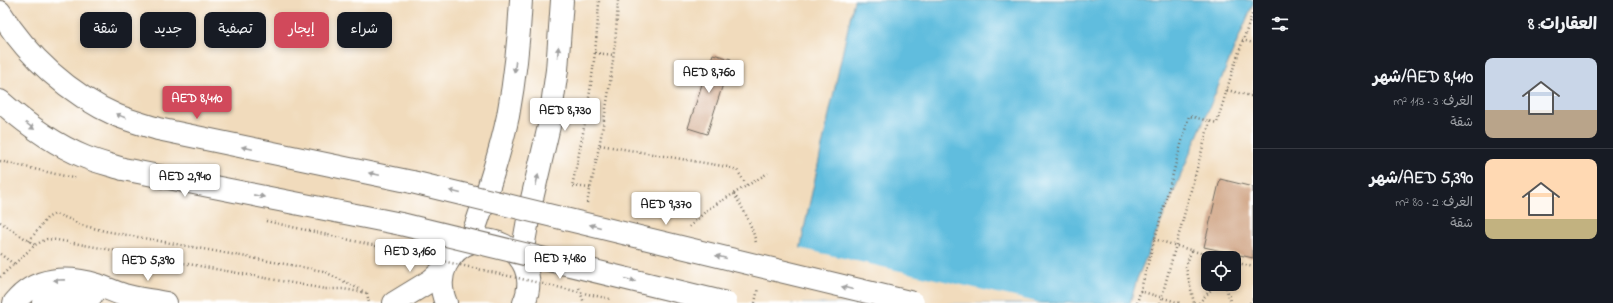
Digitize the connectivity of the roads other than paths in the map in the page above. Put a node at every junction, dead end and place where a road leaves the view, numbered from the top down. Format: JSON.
{"nodes":[{"id":1,"x":521,"y":0,"type":"edge"},
{"id":2,"x":562,"y":0,"type":"edge"},
{"id":3,"x":0,"y":12,"type":"edge"},
{"id":4,"x":0,"y":101,"type":"edge"},
{"id":5,"x":470,"y":242,"type":"junction"},
{"id":6,"x":521,"y":259,"type":"junction"},
{"id":7,"x":444,"y":269,"type":"junction"},
{"id":8,"x":124,"y":295,"type":"junction"},
{"id":9,"x":526,"y":301,"type":"edge"},
{"id":10,"x":14,"y":303,"type":"edge"},
{"id":11,"x":43,"y":303,"type":"edge"},
{"id":12,"x":166,"y":303,"type":"edge"},
{"id":13,"x":394,"y":303,"type":"edge"},
{"id":14,"x":446,"y":303,"type":"edge"},
{"id":15,"x":726,"y":303,"type":"edge"},
{"id":16,"x":913,"y":303,"type":"edge"}],
"edges":[{"from":1,"to":5,"type":"street","one_way":true},
{"from":6,"to":2,"type":"street","one_way":true},
{"from":16,"to":3,"type":"street","one_way":true,"bridge":true},
{"from":4,"to":15,"type":"street","one_way":true,"bridge":true},
{"from":5,"to":6,"type":"street"},
{"from":5,"to":7,"type":"street"},
{"from":6,"to":9,"type":"street"},
{"from":7,"to":13,"type":"street"},
{"from":7,"to":14,"type":"street"},
{"from":8,"to":10,"type":"street","one_way":true},
{"from":8,"to":11,"type":"street"},
{"from":8,"to":12,"type":"street"}]}
